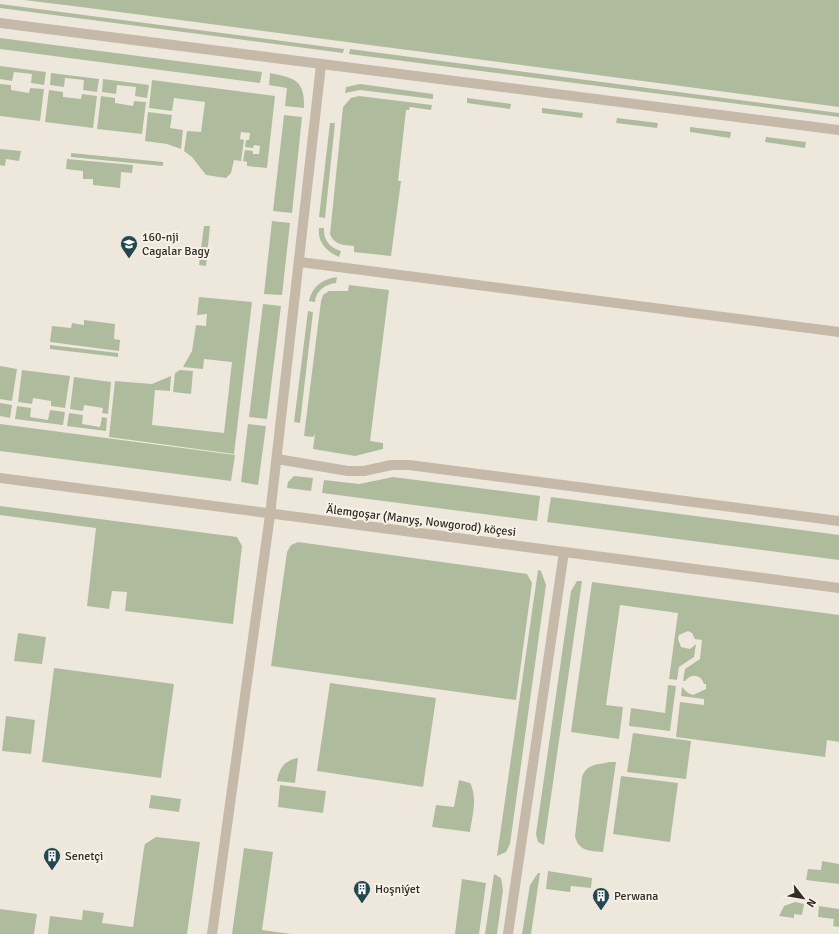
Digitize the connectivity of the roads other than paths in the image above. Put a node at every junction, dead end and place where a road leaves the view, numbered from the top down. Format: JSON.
{"nodes":[{"id":1,"x":0,"y":23,"type":"edge"},
{"id":2,"x":321,"y":65,"type":"junction"},
{"id":3,"x":839,"y":130,"type":"edge"},
{"id":4,"x":300,"y":262,"type":"junction"},
{"id":5,"x":839,"y":332,"type":"edge"},
{"id":6,"x":276,"y":459,"type":"junction"},
{"id":7,"x":0,"y":478,"type":"edge"},
{"id":8,"x":270,"y":515,"type":"junction"},
{"id":9,"x":839,"y":522,"type":"edge"},
{"id":10,"x":564,"y":552,"type":"junction"},
{"id":11,"x":839,"y":588,"type":"edge"},
{"id":12,"x":212,"y":934,"type":"edge"},
{"id":13,"x":508,"y":934,"type":"edge"}],
"edges":[{"from":1,"to":2,"type":"street"},
{"from":2,"to":3,"type":"street"},
{"from":2,"to":4,"type":"street"},
{"from":4,"to":5,"type":"street"},
{"from":4,"to":6,"type":"street"},
{"from":6,"to":8,"type":"street"},
{"from":6,"to":9,"type":"street"},
{"from":7,"to":8,"type":"street","name":"Älemgoşar (Manyş, Nowgorod) köçesi"},
{"from":8,"to":10,"type":"street","name":"Älemgoşar (Manyş, Nowgorod) köçesi"},
{"from":8,"to":12,"type":"street"},
{"from":10,"to":11,"type":"street","name":"Älemgoşar (Manyş, Nowgorod) köçesi"},
{"from":10,"to":13,"type":"street"}]}
